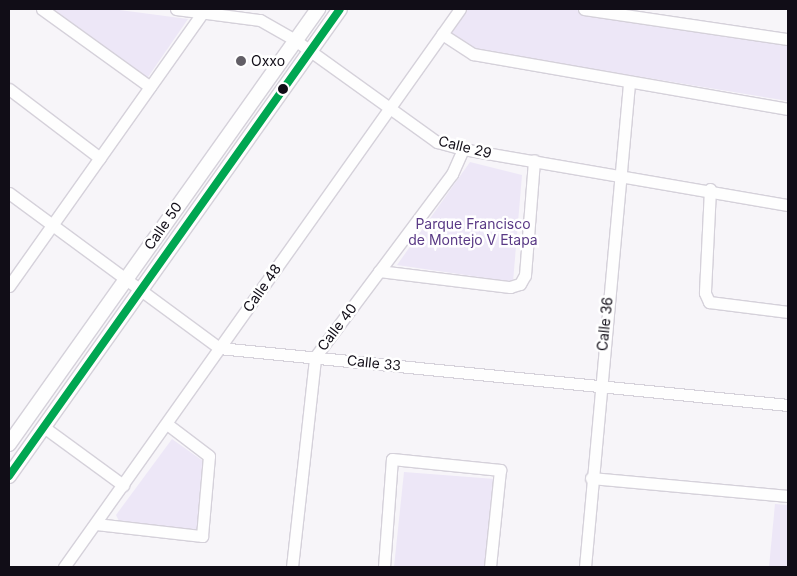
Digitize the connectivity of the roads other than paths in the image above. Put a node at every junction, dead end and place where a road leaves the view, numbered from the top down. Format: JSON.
{"nodes":[{"id":1,"x":42,"y":9,"type":"edge"},
{"id":2,"x":176,"y":9,"type":"edge"},
{"id":3,"x":318,"y":9,"type":"edge"},
{"id":4,"x":340,"y":9,"type":"edge"},
{"id":5,"x":460,"y":9,"type":"edge"},
{"id":6,"x":584,"y":9,"type":"edge"},
{"id":7,"x":203,"y":12,"type":"junction"},
{"id":8,"x":442,"y":34,"type":"junction"},
{"id":9,"x":788,"y":39,"type":"edge"},
{"id":10,"x":295,"y":40,"type":"junction"},
{"id":11,"x":308,"y":50,"type":"junction"},
{"id":12,"x":629,"y":82,"type":"junction"},
{"id":13,"x":150,"y":87,"type":"junction"},
{"id":14,"x":9,"y":89,"type":"edge"},
{"id":15,"x":389,"y":108,"type":"junction"},
{"id":16,"x":788,"y":109,"type":"edge"},
{"id":17,"x":463,"y":149,"type":"junction"},
{"id":18,"x":100,"y":158,"type":"junction"},
{"id":19,"x":534,"y":160,"type":"junction"},
{"id":20,"x":620,"y":174,"type":"junction"},
{"id":21,"x":710,"y":189,"type":"junction"},
{"id":22,"x":9,"y":193,"type":"edge"},
{"id":23,"x":788,"y":205,"type":"edge"},
{"id":24,"x":52,"y":225,"type":"junction"},
{"id":25,"x":379,"y":272,"type":"junction"},
{"id":26,"x":125,"y":279,"type":"junction"},
{"id":27,"x":9,"y":286,"type":"edge"},
{"id":28,"x":140,"y":290,"type":"junction"},
{"id":29,"x":788,"y":312,"type":"edge"},
{"id":30,"x":220,"y":348,"type":"junction"},
{"id":31,"x":314,"y":357,"type":"junction"},
{"id":32,"x":599,"y":386,"type":"junction"},
{"id":33,"x":788,"y":405,"type":"edge"},
{"id":34,"x":167,"y":424,"type":"junction"},
{"id":35,"x":45,"y":428,"type":"junction"},
{"id":36,"x":9,"y":444,"type":"edge"},
{"id":37,"x":9,"y":476,"type":"edge"},
{"id":38,"x":591,"y":478,"type":"junction"},
{"id":39,"x":123,"y":485,"type":"junction"},
{"id":40,"x":788,"y":496,"type":"edge"},
{"id":41,"x":96,"y":524,"type":"junction"},
{"id":42,"x":64,"y":567,"type":"edge"},
{"id":43,"x":292,"y":567,"type":"edge"},
{"id":44,"x":384,"y":567,"type":"edge"},
{"id":45,"x":490,"y":567,"type":"edge"},
{"id":46,"x":585,"y":567,"type":"edge"}],
"edges":[{"from":1,"to":13,"type":"street"},
{"from":2,"to":7,"type":"street","name":"Calle 29"},
{"from":3,"to":10,"type":"main road","name":"Calle 50"},
{"from":4,"to":11,"type":"main road","name":"Calle 50"},
{"from":5,"to":8,"type":"street","name":"Calle 48"},
{"from":6,"to":9,"type":"street"},
{"from":7,"to":10,"type":"street","name":"Calle 29"},
{"from":7,"to":13,"type":"street"},
{"from":8,"to":12,"type":"street"},
{"from":8,"to":15,"type":"street","name":"Calle 48"},
{"from":10,"to":11,"type":"street","name":"Calle 29"},
{"from":10,"to":26,"type":"main road","name":"Calle 50"},
{"from":11,"to":15,"type":"street","name":"Calle 29"},
{"from":11,"to":28,"type":"main road","name":"Calle 50"},
{"from":12,"to":16,"type":"street"},
{"from":12,"to":20,"type":"street","name":"Calle 36"},
{"from":13,"to":18,"type":"street"},
{"from":14,"to":18,"type":"street"},
{"from":15,"to":17,"type":"street","name":"Calle 29"},
{"from":15,"to":30,"type":"street","name":"Calle 48"},
{"from":17,"to":19,"type":"street","name":"Calle 29"},
{"from":17,"to":25,"type":"street","name":"Calle 40"},
{"from":18,"to":24,"type":"street"},
{"from":19,"to":20,"type":"street","name":"Calle 29"},
{"from":19,"to":25,"type":"street"},
{"from":20,"to":21,"type":"street","name":"Calle 29"},
{"from":20,"to":32,"type":"street","name":"Calle 36"},
{"from":21,"to":23,"type":"street","name":"Calle 29"},
{"from":21,"to":29,"type":"street"},
{"from":22,"to":24,"type":"street"},
{"from":24,"to":26,"type":"street"},
{"from":24,"to":27,"type":"street"},
{"from":25,"to":31,"type":"street","name":"Calle 40"},
{"from":26,"to":28,"type":"street"},
{"from":26,"to":36,"type":"main road","name":"Calle 50"},
{"from":28,"to":30,"type":"street"},
{"from":28,"to":35,"type":"main road","name":"Calle 50"},
{"from":30,"to":31,"type":"street","name":"Calle 33"},
{"from":30,"to":34,"type":"street","name":"Calle 48"},
{"from":31,"to":32,"type":"street","name":"Calle 33"},
{"from":31,"to":43,"type":"street","name":"Calle 40"},
{"from":32,"to":33,"type":"street","name":"Calle 33"},
{"from":32,"to":38,"type":"street","name":"Calle 36"},
{"from":34,"to":39,"type":"street","name":"Calle 48"},
{"from":34,"to":41,"type":"street"},
{"from":35,"to":37,"type":"main road","name":"Calle 50"},
{"from":35,"to":39,"type":"street"},
{"from":38,"to":40,"type":"street"},
{"from":38,"to":46,"type":"street","name":"Calle 36"},
{"from":39,"to":41,"type":"street","name":"Calle 48"},
{"from":41,"to":42,"type":"street","name":"Calle 48"},
{"from":44,"to":45,"type":"street"}]}
